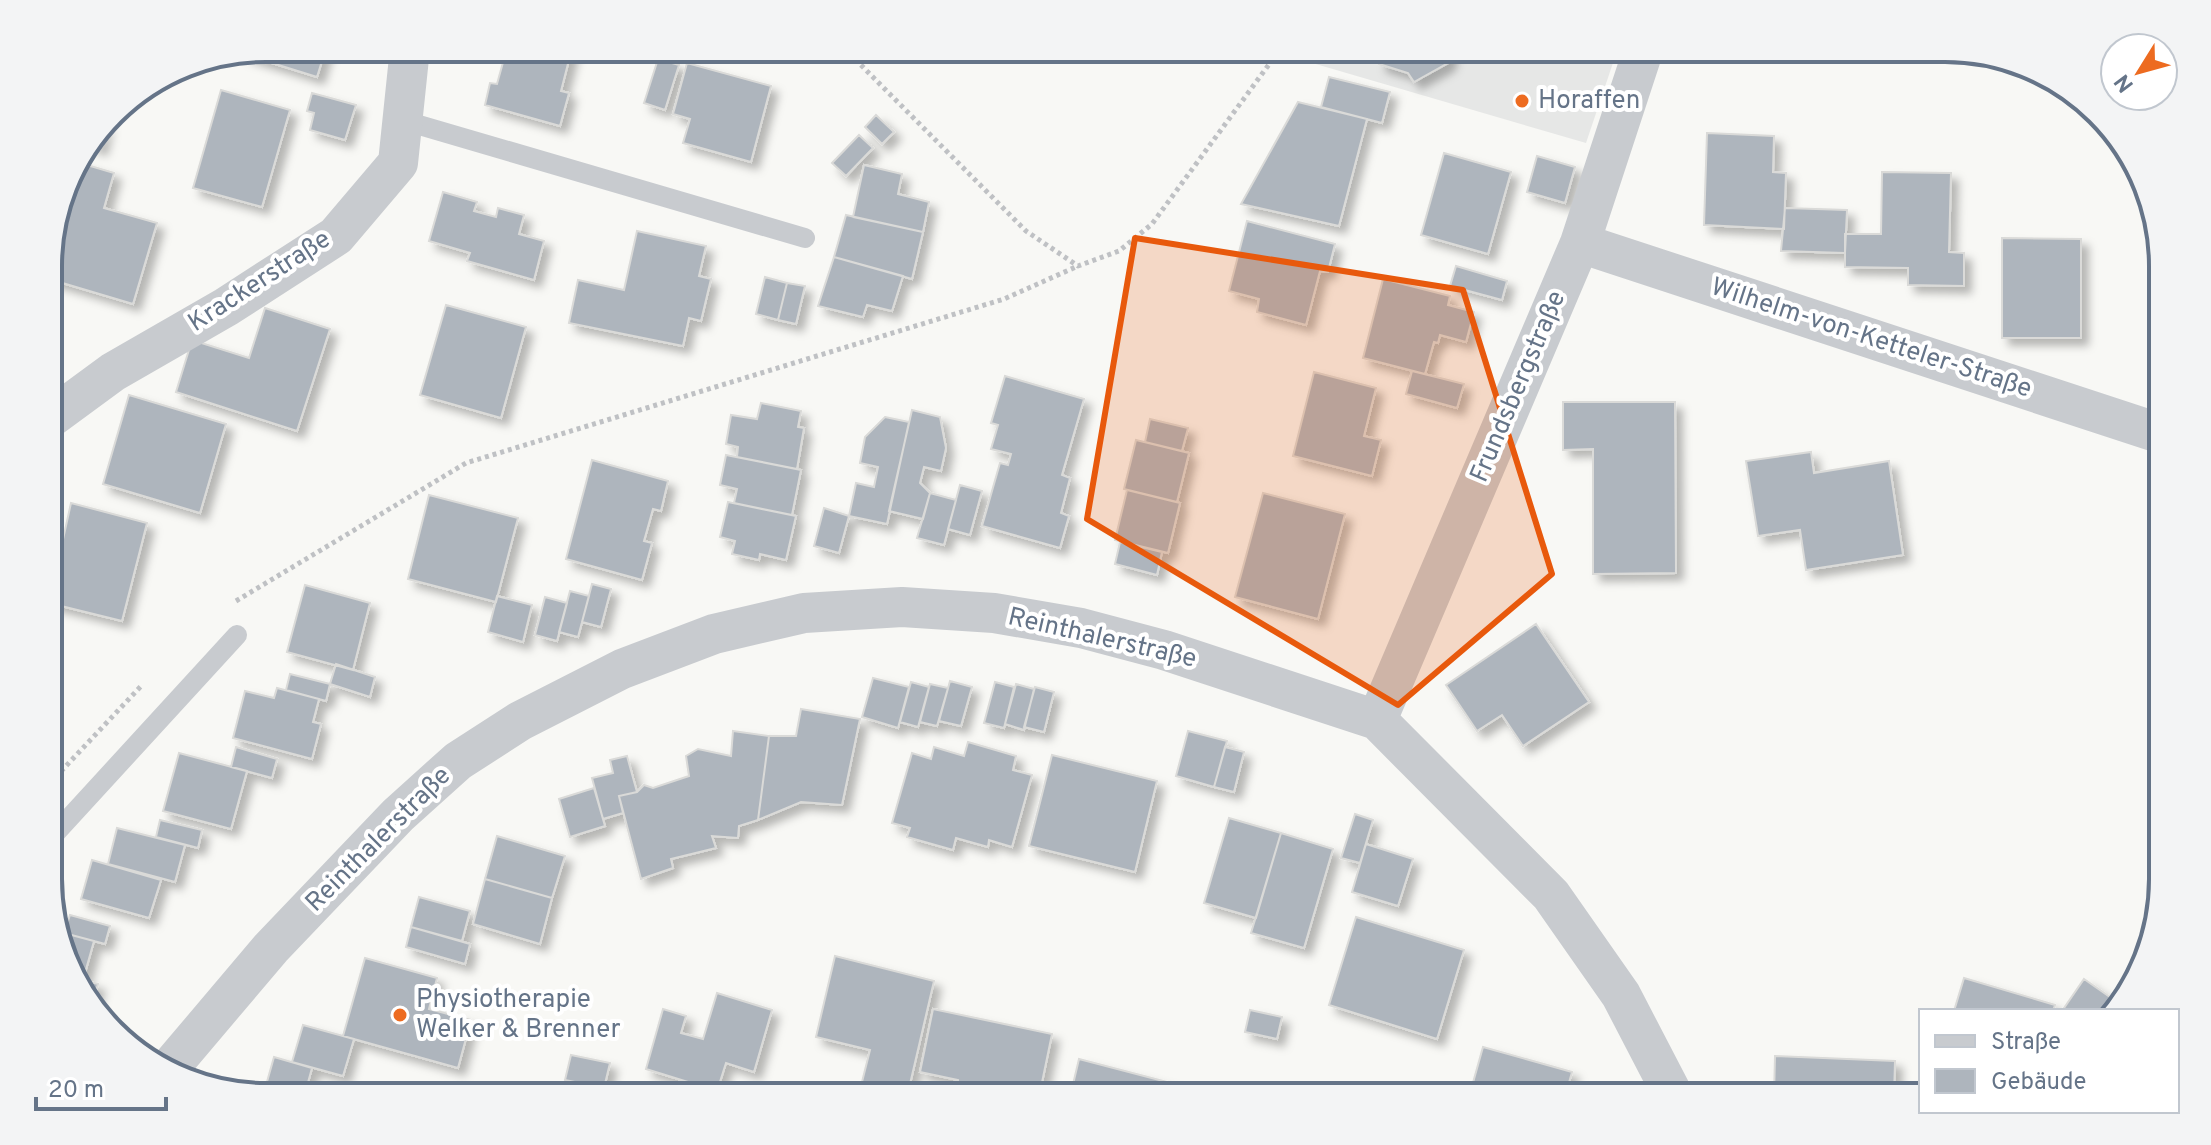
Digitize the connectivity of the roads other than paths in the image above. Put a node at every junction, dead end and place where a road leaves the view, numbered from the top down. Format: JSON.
{"nodes":[{"id":1,"x":408,"y":62,"type":"edge"},
{"id":2,"x":1639,"y":62,"type":"edge"},
{"id":3,"x":402,"y":120,"type":"junction"},
{"id":4,"x":805,"y":238,"type":"dead end"},
{"id":5,"x":1580,"y":243,"type":"junction"},
{"id":6,"x":62,"y":409,"type":"edge"},
{"id":7,"x":2149,"y":430,"type":"edge"},
{"id":8,"x":237,"y":635,"type":"dead end"},
{"id":9,"x":1377,"y":720,"type":"junction"},
{"id":10,"x":62,"y":826,"type":"edge"},
{"id":11,"x":175,"y":1061,"type":"edge"},
{"id":12,"x":1667,"y":1083,"type":"edge"}],
"edges":[{"from":1,"to":3,"type":"street","name":"Krackerstraße"},
{"from":2,"to":5,"type":"street","name":"Frundsbergstraße"},
{"from":3,"to":4,"type":"lane"},
{"from":3,"to":6,"type":"street","name":"Krackerstraße"},
{"from":5,"to":7,"type":"street","name":"Wilhelm-von-Ketteler-Straße"},
{"from":5,"to":9,"type":"street","name":"Frundsbergstraße"},
{"from":8,"to":10,"type":"lane"},
{"from":9,"to":11,"type":"street","name":"Reinthalerstraße"},
{"from":9,"to":12,"type":"street","name":"Reinthalerstraße"}]}
